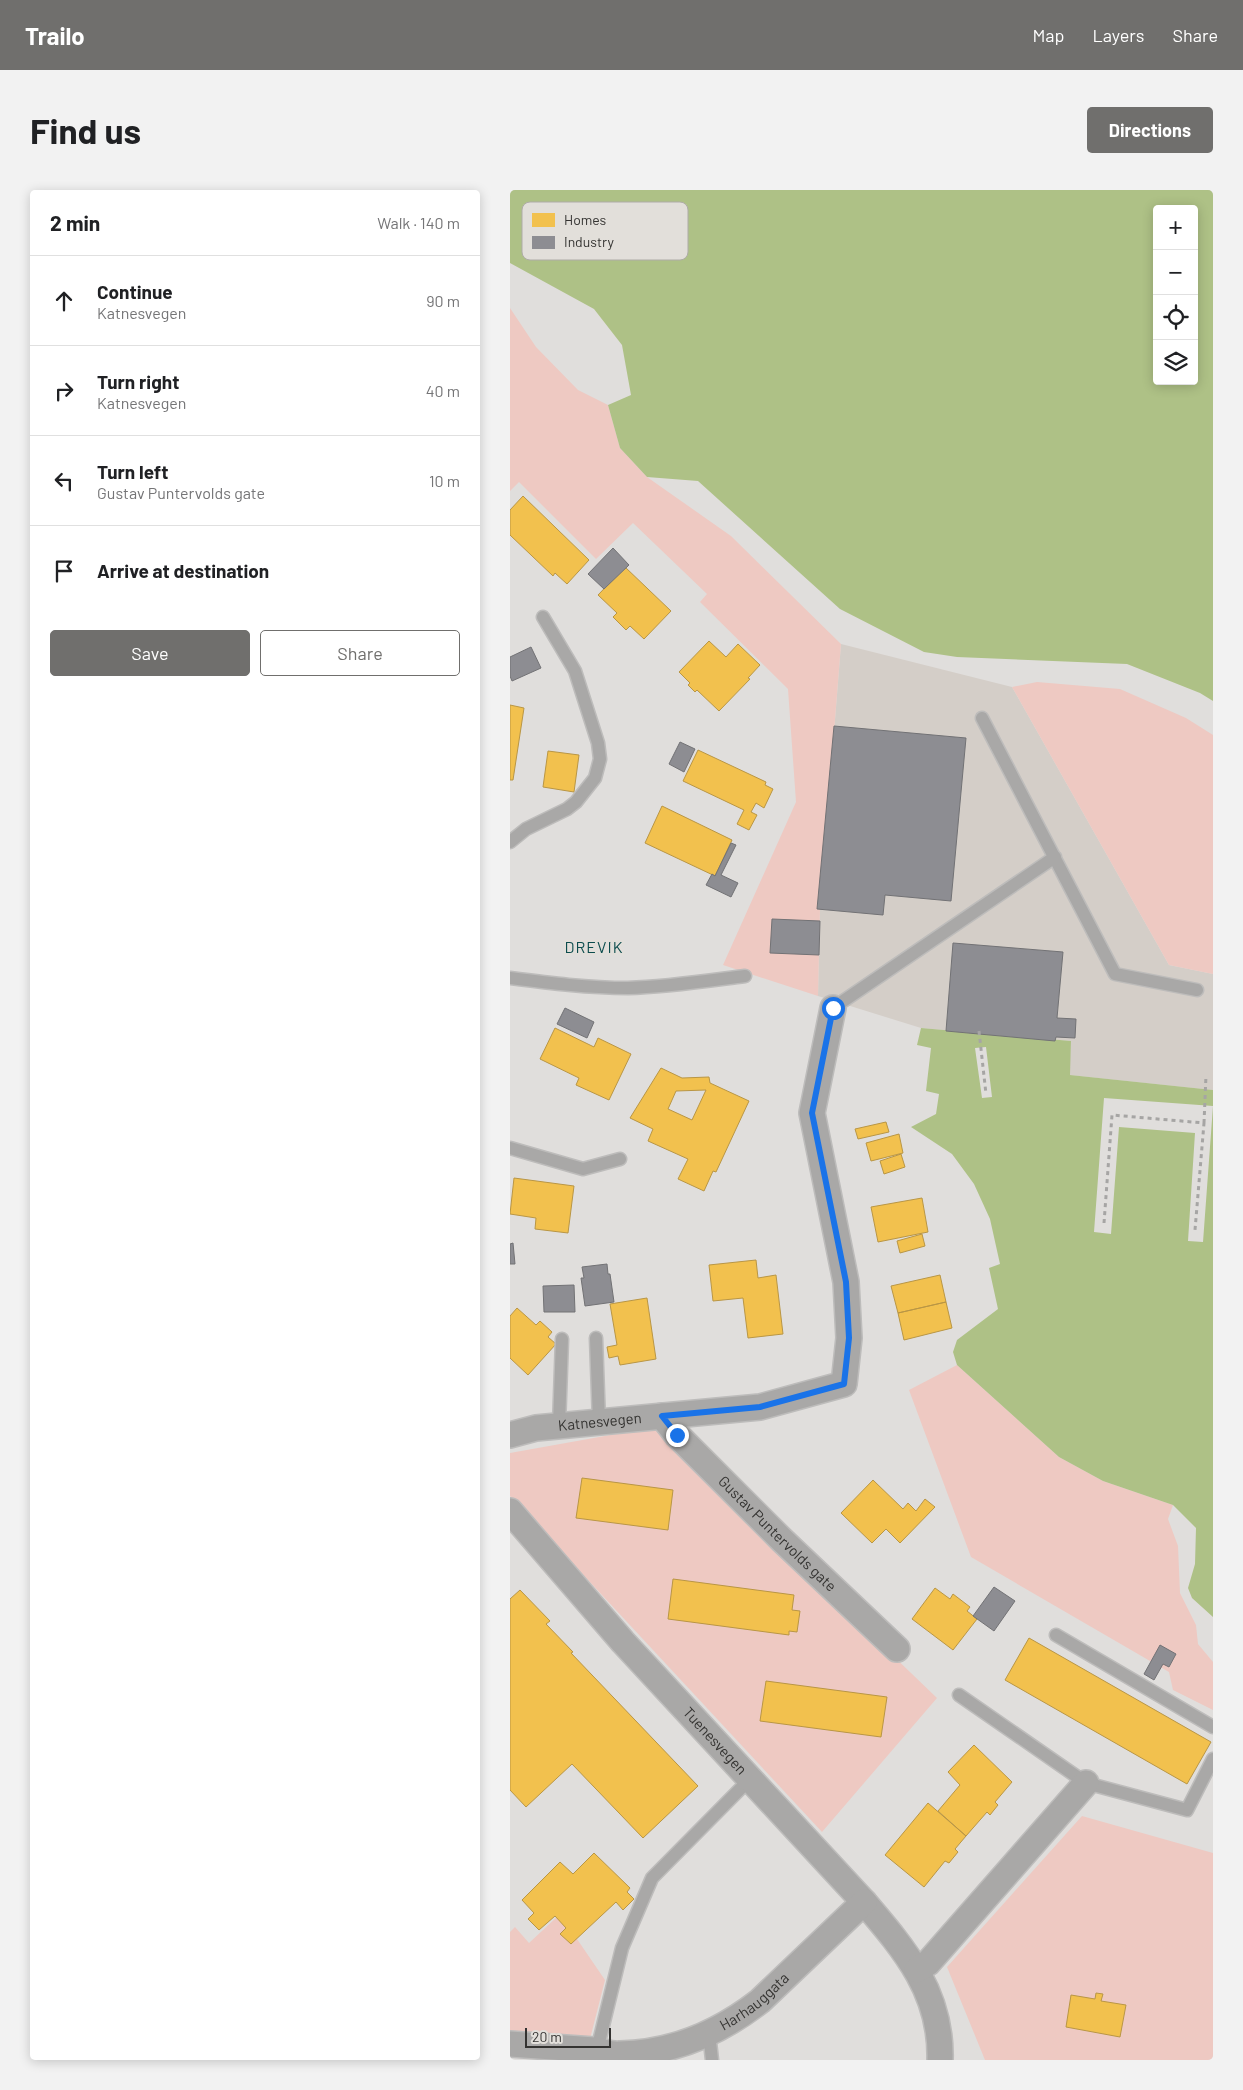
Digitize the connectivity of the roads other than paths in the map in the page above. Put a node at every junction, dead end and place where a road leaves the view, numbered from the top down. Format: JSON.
{"nodes":[{"id":1,"x":543,"y":617,"type":"dead end"},
{"id":2,"x":982,"y":718,"type":"dead end"},
{"id":3,"x":510,"y":842,"type":"edge"},
{"id":4,"x":1055,"y":857,"type":"junction"},
{"id":5,"x":745,"y":976,"type":"dead end"},
{"id":6,"x":510,"y":978,"type":"edge"},
{"id":7,"x":1197,"y":990,"type":"dead end"},
{"id":8,"x":833,"y":1008,"type":"joint"},
{"id":9,"x":510,"y":1148,"type":"edge"},
{"id":10,"x":620,"y":1160,"type":"dead end"},
{"id":11,"x":562,"y":1338,"type":"dead end"},
{"id":12,"x":596,"y":1338,"type":"dead end"},
{"id":13,"x":662,"y":1416,"type":"junction"},
{"id":14,"x":599,"y":1422,"type":"junction"},
{"id":15,"x":559,"y":1425,"type":"junction"},
{"id":16,"x":510,"y":1435,"type":"edge"},
{"id":17,"x":510,"y":1511,"type":"edge"},
{"id":18,"x":1056,"y":1635,"type":"dead end"},
{"id":19,"x":897,"y":1649,"type":"dead end"},
{"id":20,"x":959,"y":1695,"type":"dead end"},
{"id":21,"x":1213,"y":1727,"type":"edge"},
{"id":22,"x":1213,"y":1758,"type":"edge"},
{"id":23,"x":750,"y":1779,"type":"junction"},
{"id":24,"x":1086,"y":1783,"type":"junction"},
{"id":25,"x":864,"y":1902,"type":"junction"},
{"id":26,"x":917,"y":1970,"type":"junction"},
{"id":27,"x":709,"y":2033,"type":"junction"},
{"id":28,"x":510,"y":2044,"type":"edge"},
{"id":29,"x":613,"y":2055,"type":"edge"},
{"id":30,"x":712,"y":2060,"type":"edge"},
{"id":31,"x":940,"y":2060,"type":"edge"}],
"edges":[{"from":1,"to":3,"type":"lane"},
{"from":2,"to":4,"type":"lane"},
{"from":4,"to":7,"type":"lane"},
{"from":4,"to":8,"type":"lane"},
{"from":5,"to":6,"type":"lane"},
{"from":8,"to":13,"type":"street","name":"Katnesvegen"},
{"from":9,"to":10,"type":"lane"},
{"from":11,"to":15,"type":"lane"},
{"from":12,"to":14,"type":"lane"},
{"from":13,"to":14,"type":"street","name":"Katnesvegen"},
{"from":13,"to":19,"type":"street","name":"Gustav Puntervolds gate"},
{"from":14,"to":15,"type":"street","name":"Katnesvegen"},
{"from":15,"to":16,"type":"street","name":"Katnesvegen"},
{"from":17,"to":23,"type":"street","name":"Tuenesvegen"},
{"from":18,"to":21,"type":"lane"},
{"from":20,"to":24,"type":"lane"},
{"from":22,"to":24,"type":"lane"},
{"from":23,"to":25,"type":"street","name":"Tuenesvegen"},
{"from":23,"to":29,"type":"lane"},
{"from":24,"to":26,"type":"street"},
{"from":25,"to":26,"type":"street","name":"Tuenesvegen"},
{"from":25,"to":27,"type":"street","name":"Harhauggata"},
{"from":26,"to":31,"type":"street","name":"Tuenesvegen"},
{"from":27,"to":29,"type":"street","name":"Harhauggata"},
{"from":27,"to":30,"type":"lane"},
{"from":28,"to":29,"type":"street","name":"Harhauggata"}]}
